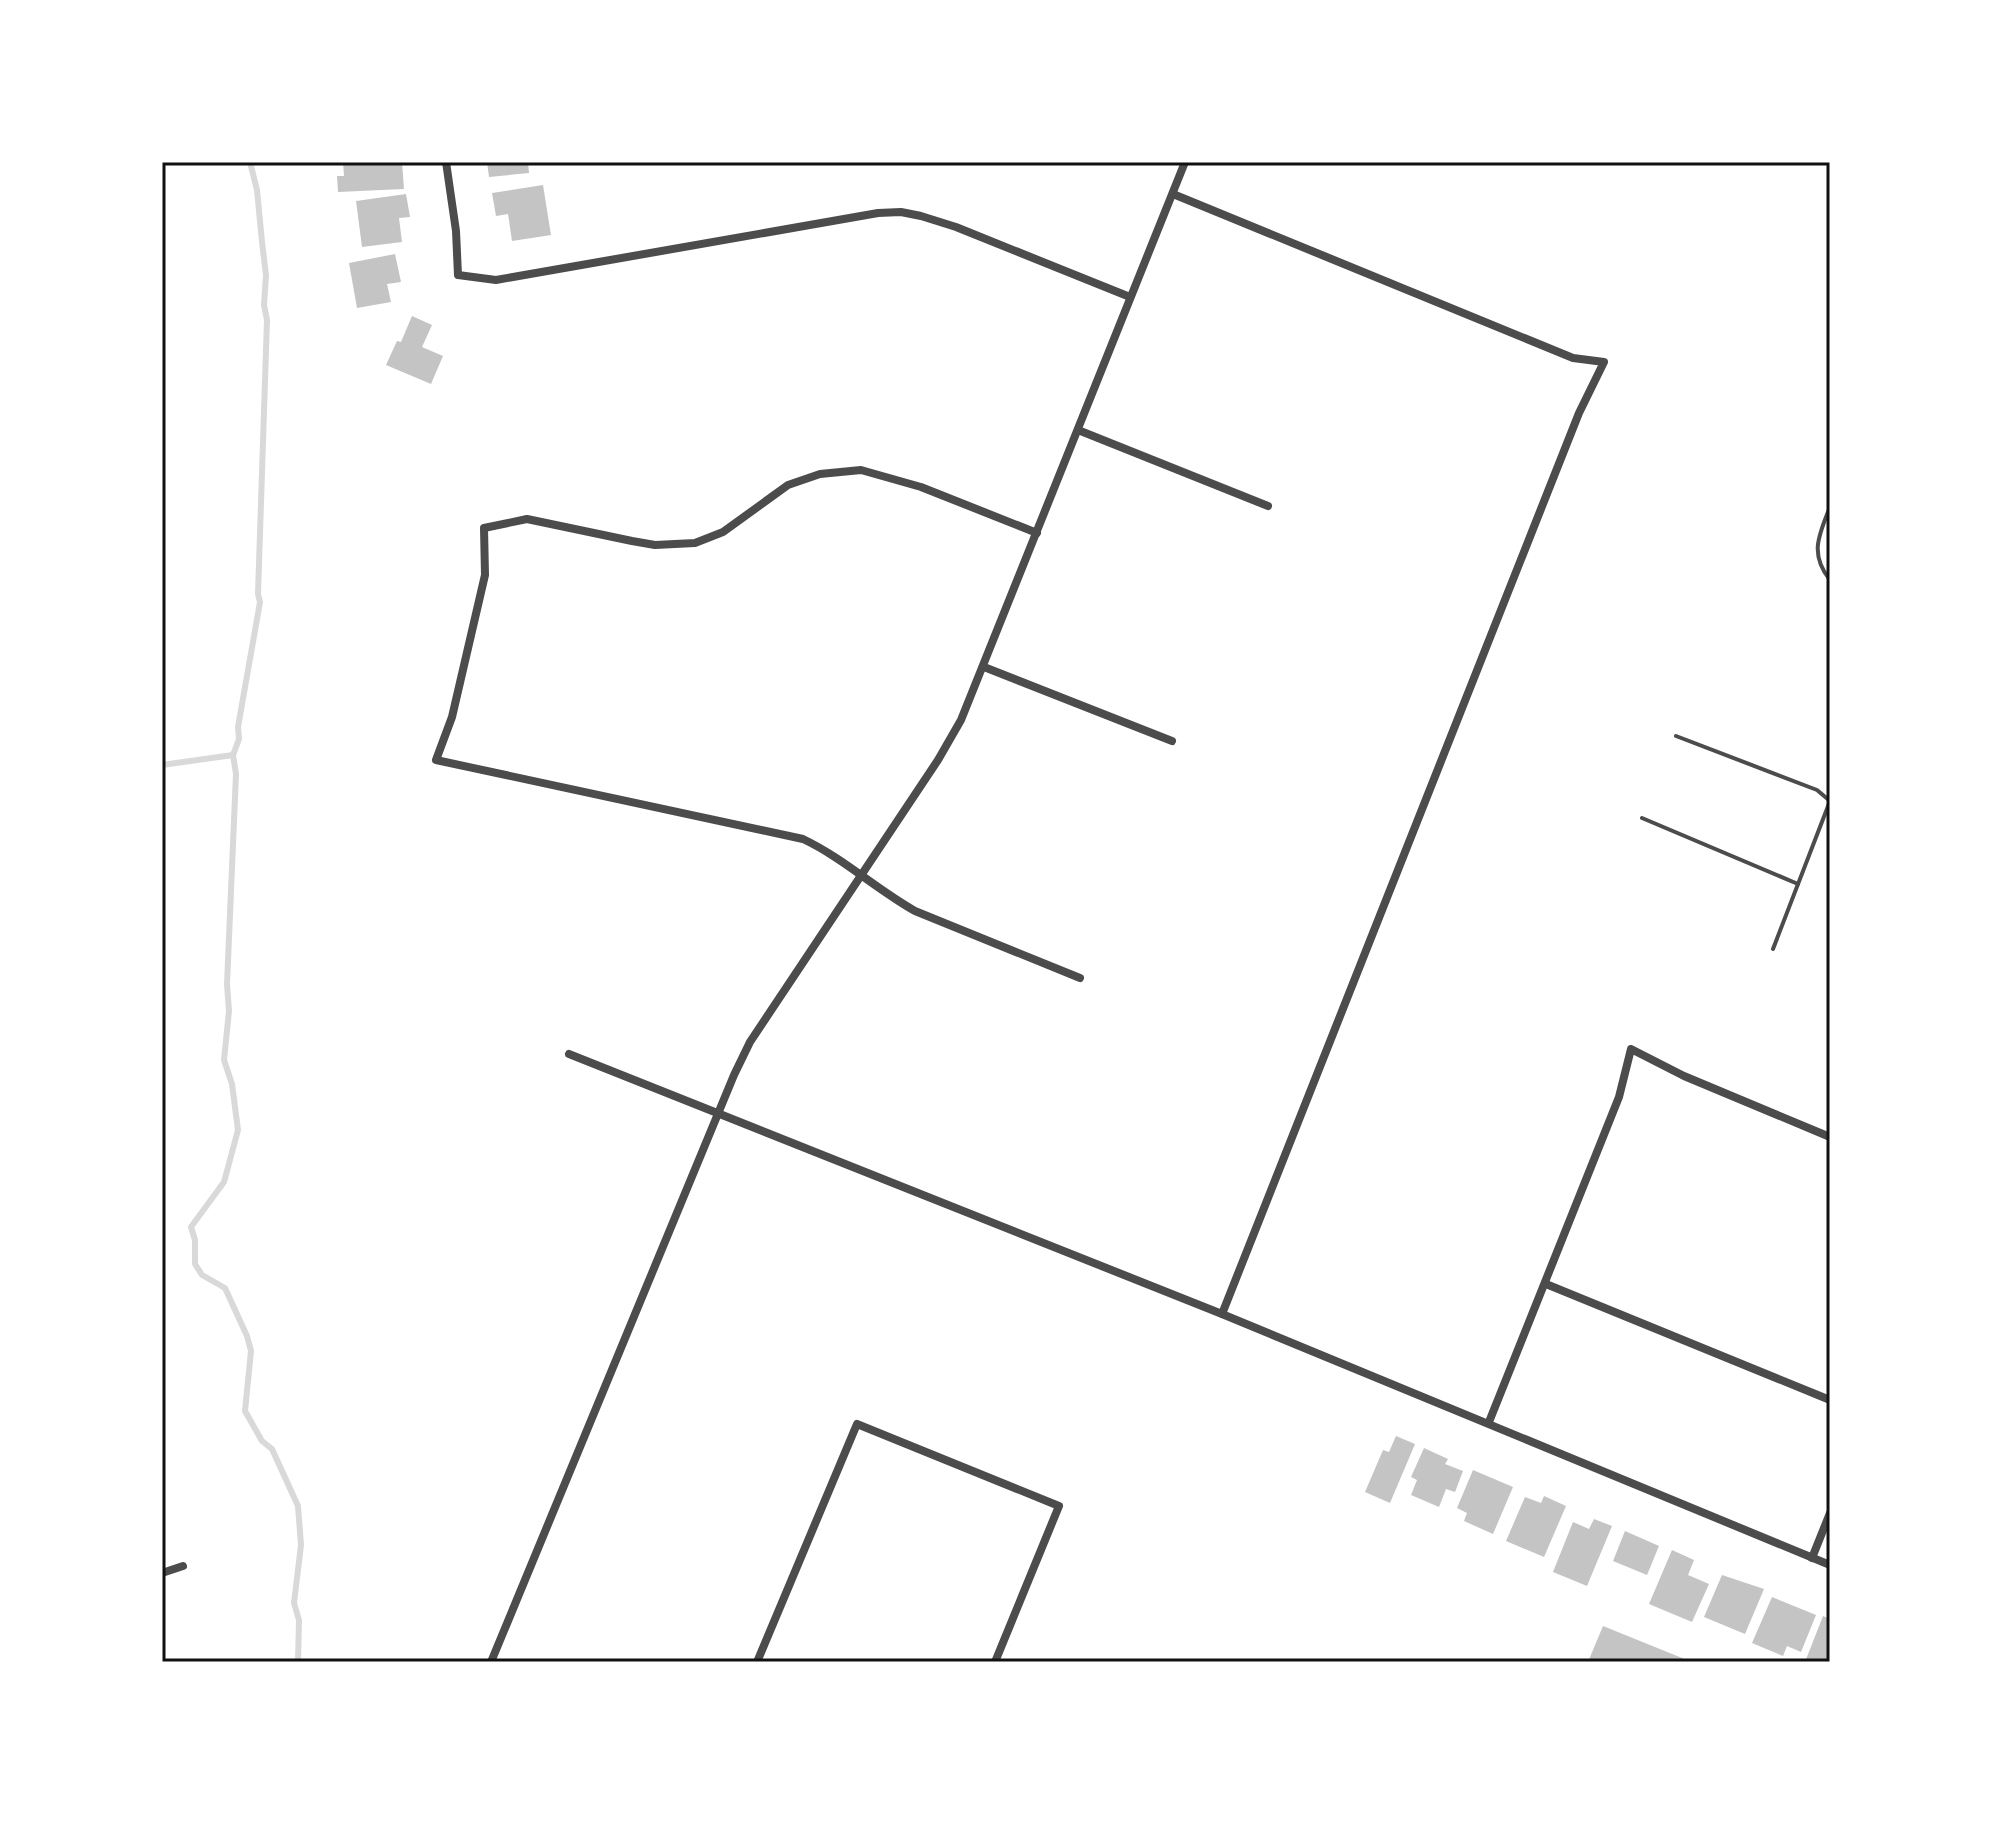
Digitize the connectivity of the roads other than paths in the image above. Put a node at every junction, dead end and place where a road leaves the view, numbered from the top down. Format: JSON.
{"nodes":[{"id":1,"x":446,"y":162,"type":"edge"},
{"id":2,"x":1185,"y":162,"type":"edge"},
{"id":3,"x":1173,"y":194,"type":"junction"},
{"id":4,"x":1130,"y":297,"type":"junction"},
{"id":5,"x":1078,"y":430,"type":"junction"},
{"id":6,"x":1268,"y":506,"type":"dead end"},
{"id":7,"x":1830,"y":507,"type":"edge"},
{"id":8,"x":1037,"y":533,"type":"junction"},
{"id":9,"x":1830,"y":580,"type":"edge"},
{"id":10,"x":984,"y":667,"type":"junction"},
{"id":11,"x":1676,"y":736,"type":"dead end"},
{"id":12,"x":1172,"y":741,"type":"dead end"},
{"id":13,"x":1642,"y":818,"type":"dead end"},
{"id":14,"x":860,"y":875,"type":"junction"},
{"id":15,"x":1798,"y":884,"type":"junction"},
{"id":16,"x":1773,"y":949,"type":"dead end"},
{"id":17,"x":1080,"y":978,"type":"dead end"},
{"id":18,"x":569,"y":1054,"type":"dead end"},
{"id":19,"x":718,"y":1112,"type":"junction"},
{"id":20,"x":1830,"y":1137,"type":"edge"},
{"id":21,"x":1546,"y":1284,"type":"junction"},
{"id":22,"x":1222,"y":1314,"type":"junction"},
{"id":23,"x":1830,"y":1400,"type":"edge"},
{"id":24,"x":1489,"y":1422,"type":"junction"},
{"id":25,"x":1830,"y":1513,"type":"edge"},
{"id":26,"x":1812,"y":1558,"type":"junction"},
{"id":27,"x":1830,"y":1565,"type":"edge"},
{"id":28,"x":183,"y":1566,"type":"dead end"},
{"id":29,"x":162,"y":1573,"type":"edge"},
{"id":30,"x":491,"y":1662,"type":"edge"},
{"id":31,"x":757,"y":1662,"type":"edge"},
{"id":32,"x":995,"y":1662,"type":"edge"}],
"edges":[{"from":1,"to":4,"type":"street"},
{"from":2,"to":3,"type":"street"},
{"from":3,"to":4,"type":"street"},
{"from":3,"to":22,"type":"street"},
{"from":4,"to":5,"type":"street"},
{"from":5,"to":6,"type":"street"},
{"from":5,"to":8,"type":"street"},
{"from":7,"to":9,"type":"lane"},
{"from":8,"to":10,"type":"street"},
{"from":8,"to":14,"type":"street"},
{"from":10,"to":12,"type":"street"},
{"from":10,"to":14,"type":"street"},
{"from":11,"to":15,"type":"lane"},
{"from":13,"to":15,"type":"lane"},
{"from":14,"to":17,"type":"street"},
{"from":14,"to":19,"type":"street"},
{"from":15,"to":16,"type":"lane"},
{"from":18,"to":19,"type":"street"},
{"from":19,"to":22,"type":"street"},
{"from":19,"to":30,"type":"street"},
{"from":20,"to":21,"type":"street"},
{"from":21,"to":23,"type":"street"},
{"from":21,"to":24,"type":"street"},
{"from":22,"to":24,"type":"street"},
{"from":24,"to":26,"type":"street"},
{"from":25,"to":26,"type":"street"},
{"from":26,"to":27,"type":"street"},
{"from":28,"to":29,"type":"street"},
{"from":31,"to":32,"type":"street"}]}
